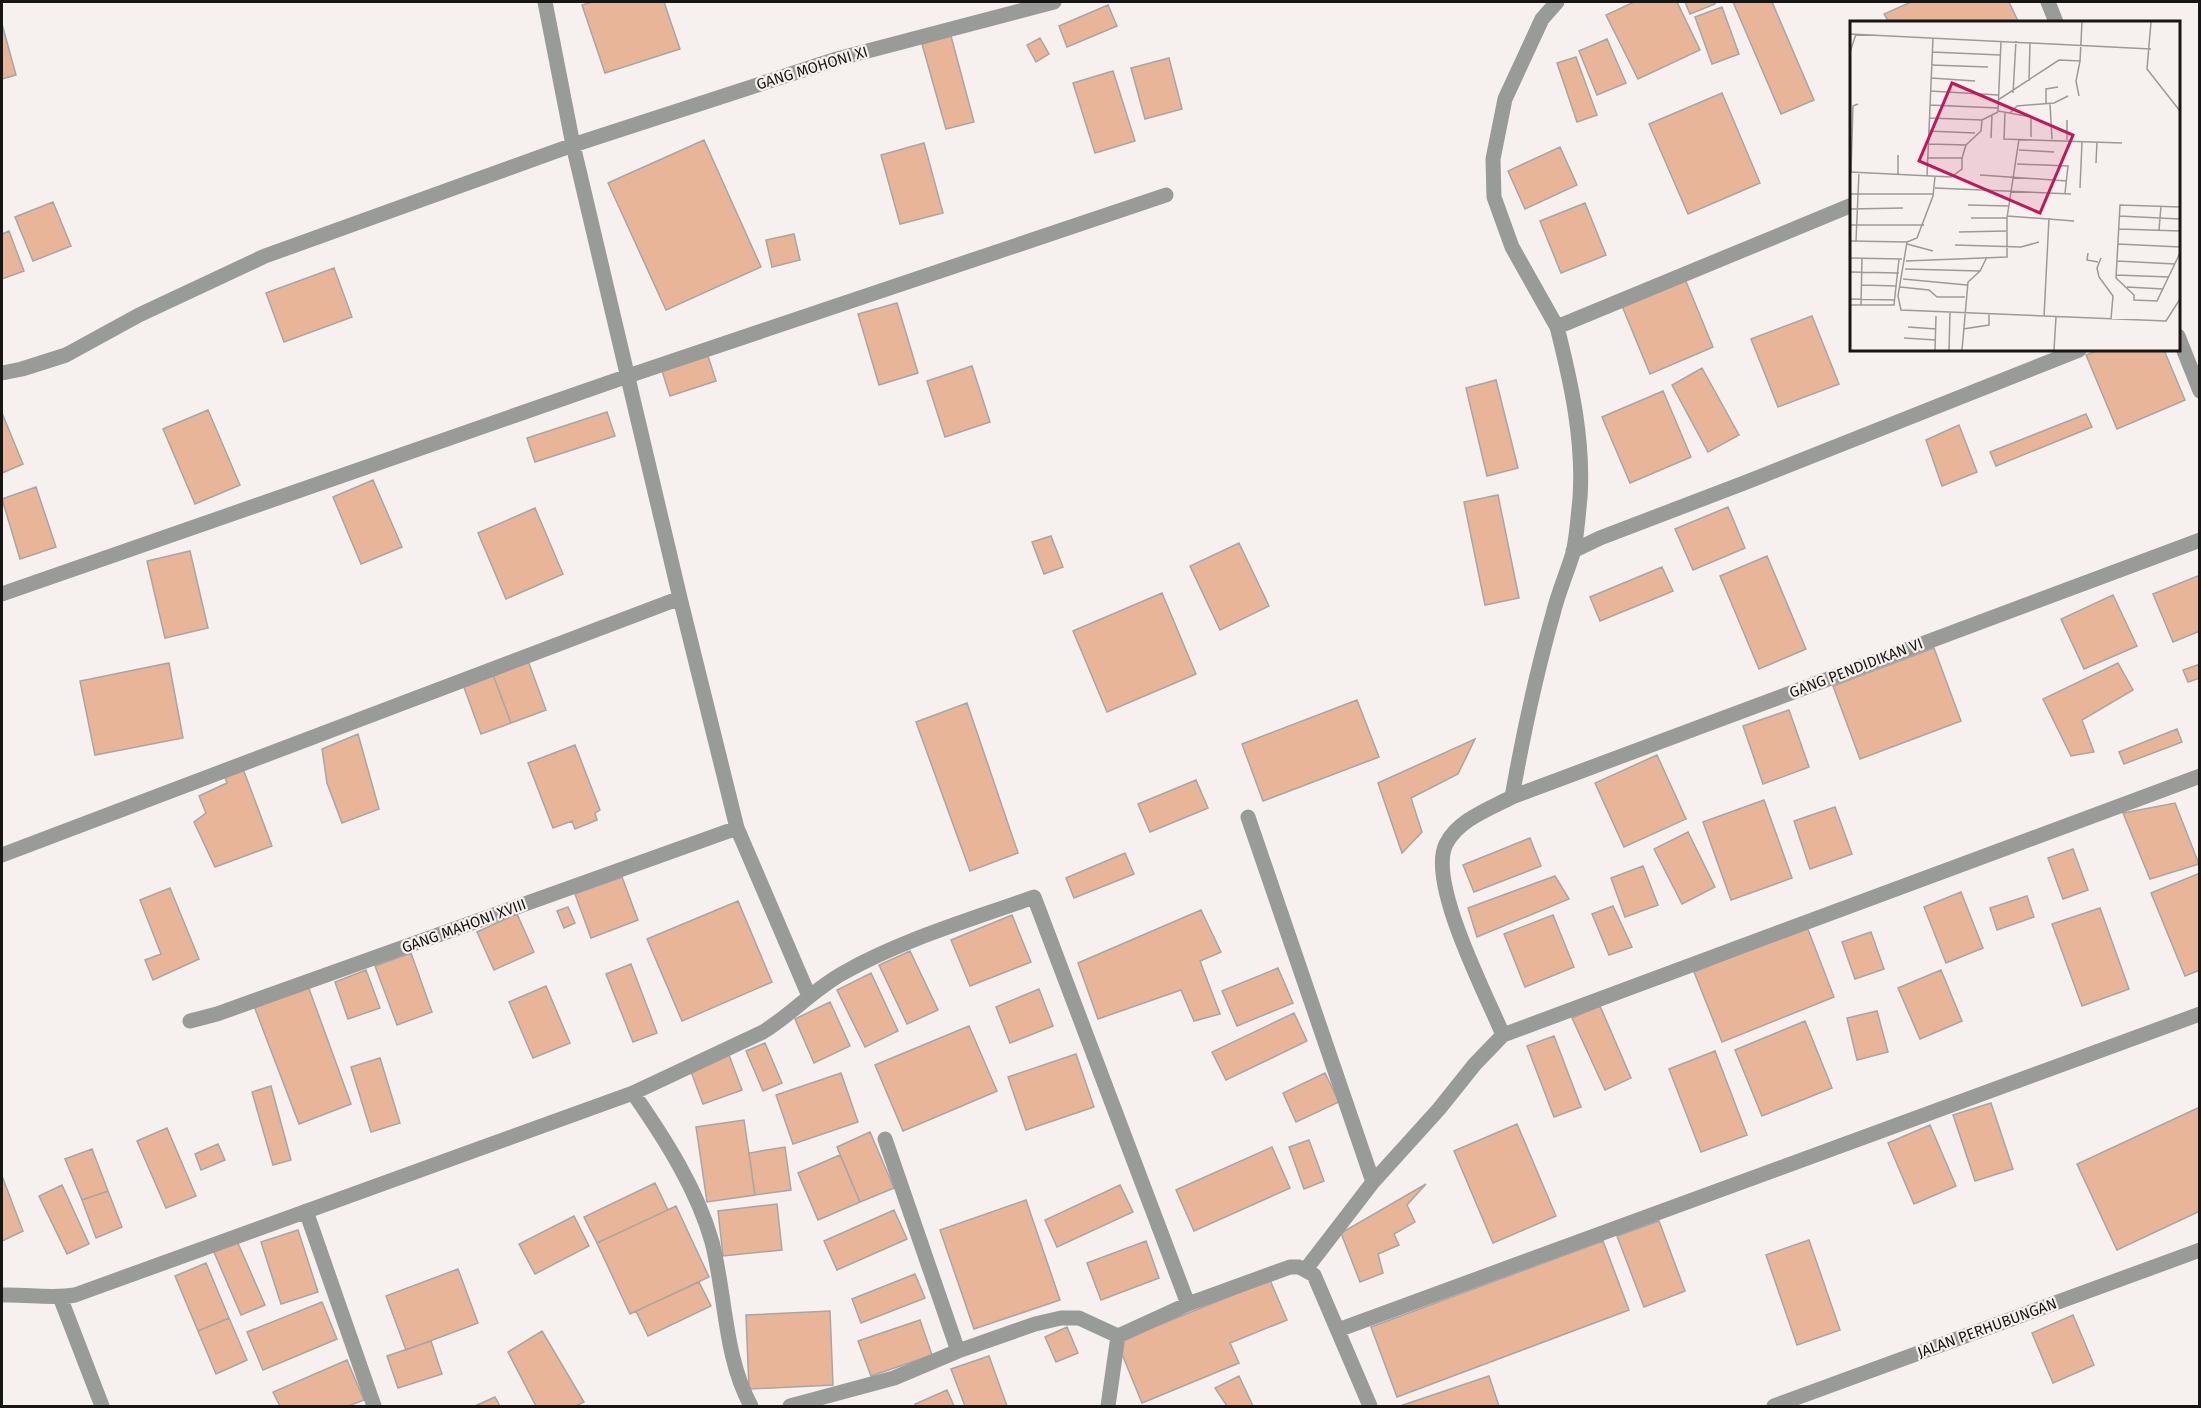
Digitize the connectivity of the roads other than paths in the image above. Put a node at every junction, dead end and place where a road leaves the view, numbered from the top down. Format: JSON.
{"nodes":[{"id":1,"x":545,"y":2,"type":"edge"},
{"id":2,"x":1054,"y":2,"type":"edge"},
{"id":3,"x":1557,"y":2,"type":"edge"},
{"id":4,"x":2048,"y":2,"type":"edge"},
{"id":5,"x":2056,"y":21,"type":"edge"},
{"id":6,"x":573,"y":145,"type":"junction"},
{"id":7,"x":1166,"y":195,"type":"dead end"},
{"id":8,"x":1850,"y":205,"type":"edge"},
{"id":9,"x":1557,"y":327,"type":"junction"},
{"id":10,"x":2180,"y":341,"type":"edge"},
{"id":11,"x":2076,"y":351,"type":"edge"},
{"id":12,"x":2,"y":374,"type":"edge"},
{"id":13,"x":628,"y":376,"type":"junction"},
{"id":14,"x":2199,"y":391,"type":"edge"},
{"id":15,"x":2199,"y":540,"type":"edge"},
{"id":16,"x":1573,"y":551,"type":"junction"},
{"id":17,"x":2,"y":594,"type":"edge"},
{"id":18,"x":680,"y":598,"type":"junction"},
{"id":19,"x":2199,"y":776,"type":"edge"},
{"id":20,"x":1512,"y":797,"type":"junction"},
{"id":21,"x":1248,"y":817,"type":"dead end"},
{"id":22,"x":737,"y":828,"type":"junction"},
{"id":23,"x":2,"y":855,"type":"edge"},
{"id":24,"x":809,"y":996,"type":"junction"},
{"id":25,"x":2199,"y":1014,"type":"edge"},
{"id":26,"x":190,"y":1021,"type":"dead end"},
{"id":27,"x":1503,"y":1035,"type":"junction"},
{"id":28,"x":633,"y":1093,"type":"junction"},
{"id":29,"x":885,"y":1138,"type":"dead end"},
{"id":30,"x":1373,"y":1182,"type":"junction"},
{"id":31,"x":306,"y":1211,"type":"junction"},
{"id":32,"x":2199,"y":1250,"type":"edge"},
{"id":33,"x":1306,"y":1269,"type":"junction"},
{"id":34,"x":2,"y":1296,"type":"edge"},
{"id":35,"x":60,"y":1298,"type":"junction"},
{"id":36,"x":1188,"y":1304,"type":"junction"},
{"id":37,"x":1338,"y":1329,"type":"junction"},
{"id":38,"x":1118,"y":1336,"type":"junction"},
{"id":39,"x":958,"y":1351,"type":"junction"},
{"id":40,"x":102,"y":1407,"type":"edge"},
{"id":41,"x":374,"y":1407,"type":"edge"},
{"id":42,"x":751,"y":1407,"type":"edge"},
{"id":43,"x":790,"y":1407,"type":"edge"},
{"id":44,"x":1108,"y":1407,"type":"edge"},
{"id":45,"x":1370,"y":1407,"type":"edge"},
{"id":46,"x":1774,"y":1407,"type":"edge"}],
"edges":[{"from":1,"to":6,"type":"street"},
{"from":2,"to":6,"type":"street","name":"GANG MOHONI XI"},
{"from":3,"to":9,"type":"street"},
{"from":4,"to":5,"type":"street"},
{"from":6,"to":12,"type":"street","name":"GANG MOHONI XI"},
{"from":6,"to":13,"type":"street"},
{"from":7,"to":13,"type":"street"},
{"from":8,"to":9,"type":"street"},
{"from":9,"to":16,"type":"street"},
{"from":10,"to":14,"type":"street"},
{"from":11,"to":16,"type":"street"},
{"from":13,"to":17,"type":"street"},
{"from":13,"to":18,"type":"street"},
{"from":15,"to":20,"type":"street","name":"GANG PENDIDIKAN VI"},
{"from":16,"to":20,"type":"street"},
{"from":18,"to":22,"type":"street"},
{"from":18,"to":23,"type":"street"},
{"from":19,"to":27,"type":"street"},
{"from":20,"to":27,"type":"street","name":"GANG PENDIDIKAN VI"},
{"from":21,"to":30,"type":"street"},
{"from":22,"to":24,"type":"street"},
{"from":22,"to":26,"type":"street","name":"GANG MAHONI XVIII"},
{"from":24,"to":28,"type":"street"},
{"from":24,"to":36,"type":"street"},
{"from":25,"to":37,"type":"street"},
{"from":27,"to":30,"type":"street"},
{"from":28,"to":31,"type":"street"},
{"from":28,"to":42,"type":"street"},
{"from":29,"to":39,"type":"street"},
{"from":30,"to":33,"type":"street"},
{"from":31,"to":35,"type":"street"},
{"from":31,"to":41,"type":"street"},
{"from":32,"to":46,"type":"street","name":"JALAN PERHUBUNGAN"},
{"from":33,"to":36,"type":"street"},
{"from":33,"to":37,"type":"street"},
{"from":34,"to":35,"type":"street"},
{"from":35,"to":40,"type":"street"},
{"from":36,"to":38,"type":"street"},
{"from":37,"to":45,"type":"street"},
{"from":38,"to":39,"type":"street"},
{"from":38,"to":44,"type":"street"},
{"from":39,"to":43,"type":"street"}]}
